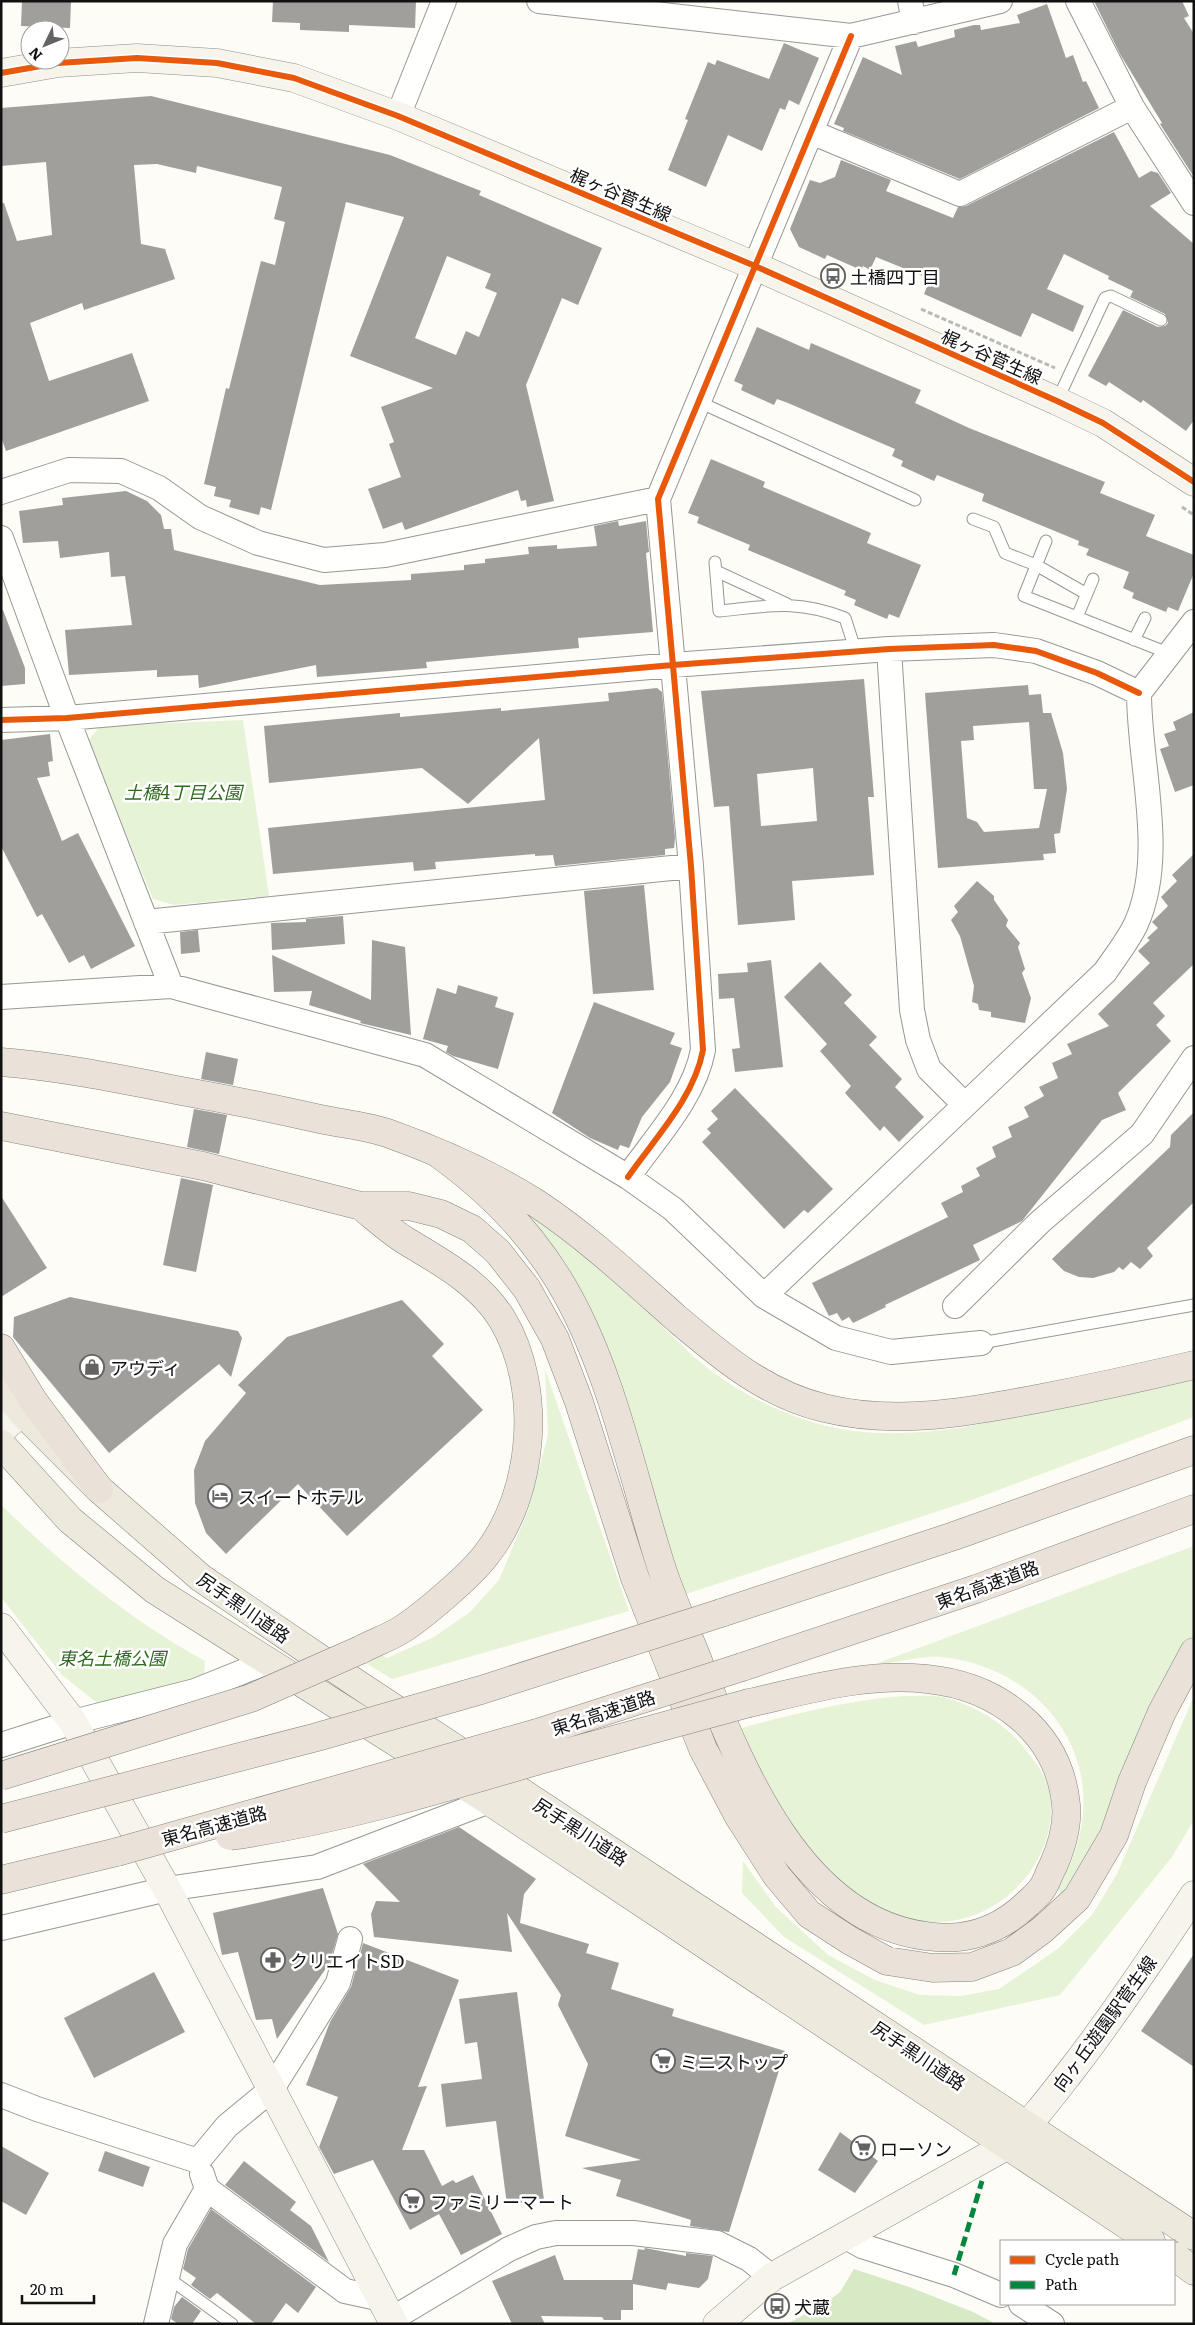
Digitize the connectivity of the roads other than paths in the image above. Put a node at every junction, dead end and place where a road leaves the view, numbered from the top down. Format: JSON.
{"nodes":[{"id":1,"x":444,"y":1,"type":"edge"},
{"id":2,"x":538,"y":1,"type":"edge"},
{"id":3,"x":1000,"y":1,"type":"edge"},
{"id":4,"x":1078,"y":1,"type":"edge"},
{"id":5,"x":912,"y":11,"type":"edge"},
{"id":6,"x":851,"y":36,"type":"junction"},
{"id":7,"x":1,"y":73,"type":"edge"},
{"id":8,"x":1132,"y":107,"type":"junction"},
{"id":9,"x":398,"y":116,"type":"junction"},
{"id":10,"x":811,"y":132,"type":"junction"},
{"id":11,"x":1194,"y":203,"type":"edge"},
{"id":12,"x":755,"y":266,"type":"junction"},
{"id":13,"x":1161,"y":320,"type":"dead end"},
{"id":14,"x":1057,"y":401,"type":"junction"},
{"id":15,"x":699,"y":402,"type":"junction"},
{"id":16,"x":1194,"y":482,"type":"edge"},
{"id":17,"x":1,"y":492,"type":"edge"},
{"id":18,"x":658,"y":499,"type":"junction"},
{"id":19,"x":915,"y":500,"type":"dead end"},
{"id":20,"x":973,"y":519,"type":"dead end"},
{"id":21,"x":1,"y":538,"type":"edge"},
{"id":22,"x":1046,"y":541,"type":"dead end"},
{"id":23,"x":1036,"y":565,"type":"junction"},
{"id":24,"x":1093,"y":579,"type":"dead end"},
{"id":25,"x":1085,"y":593,"type":"junction"},
{"id":26,"x":788,"y":604,"type":"junction"},
{"id":27,"x":1077,"y":617,"type":"junction"},
{"id":28,"x":1145,"y":618,"type":"dead end"},
{"id":29,"x":1194,"y":622,"type":"edge"},
{"id":30,"x":1134,"y":640,"type":"junction"},
{"id":31,"x":889,"y":649,"type":"junction"},
{"id":32,"x":856,"y":652,"type":"junction"},
{"id":33,"x":1168,"y":653,"type":"junction"},
{"id":34,"x":673,"y":665,"type":"junction"},
{"id":35,"x":1139,"y":693,"type":"junction"},
{"id":36,"x":67,"y":718,"type":"junction"},
{"id":37,"x":1,"y":720,"type":"edge"},
{"id":38,"x":690,"y":866,"type":"junction"},
{"id":39,"x":146,"y":922,"type":"junction"},
{"id":40,"x":171,"y":986,"type":"junction"},
{"id":41,"x":1,"y":997,"type":"edge"},
{"id":42,"x":1194,"y":1058,"type":"edge"},
{"id":43,"x":1,"y":1062,"type":"edge"},
{"id":44,"x":964,"y":1104,"type":"junction"},
{"id":45,"x":1,"y":1126,"type":"edge"},
{"id":46,"x":51,"y":1136,"type":"junction"},
{"id":47,"x":1,"y":1146,"type":"edge"},
{"id":48,"x":436,"y":1152,"type":"junction"},
{"id":49,"x":628,"y":1177,"type":"junction"},
{"id":50,"x":361,"y":1206,"type":"junction"},
{"id":51,"x":764,"y":1296,"type":"junction"},
{"id":52,"x":1194,"y":1305,"type":"edge"},
{"id":53,"x":955,"y":1306,"type":"dead end"},
{"id":54,"x":981,"y":1343,"type":"joint"},
{"id":55,"x":1,"y":1348,"type":"edge"},
{"id":56,"x":1194,"y":1365,"type":"edge"},
{"id":57,"x":1,"y":1387,"type":"edge"},
{"id":58,"x":28,"y":1407,"type":"junction"},
{"id":59,"x":1,"y":1430,"type":"edge"},
{"id":60,"x":1,"y":1444,"type":"edge"},
{"id":61,"x":1194,"y":1450,"type":"edge"},
{"id":62,"x":99,"y":1489,"type":"joint"},
{"id":63,"x":1194,"y":1509,"type":"edge"},
{"id":64,"x":1,"y":1627,"type":"edge"},
{"id":65,"x":1194,"y":1652,"type":"edge"},
{"id":66,"x":267,"y":1662,"type":"junction"},
{"id":67,"x":73,"y":1722,"type":"junction"},
{"id":68,"x":1,"y":1745,"type":"edge"},
{"id":69,"x":1,"y":1776,"type":"edge"},
{"id":70,"x":489,"y":1801,"type":"junction"},
{"id":71,"x":1,"y":1818,"type":"edge"},
{"id":72,"x":117,"y":1852,"type":"junction"},
{"id":73,"x":1,"y":1880,"type":"edge"},
{"id":74,"x":168,"y":1889,"type":"junction"},
{"id":75,"x":1194,"y":1896,"type":"edge"},
{"id":76,"x":1,"y":1928,"type":"edge"},
{"id":77,"x":350,"y":1939,"type":"dead end"},
{"id":78,"x":272,"y":2089,"type":"junction"},
{"id":79,"x":1,"y":2094,"type":"edge"},
{"id":80,"x":1017,"y":2136,"type":"junction"},
{"id":81,"x":198,"y":2161,"type":"junction"},
{"id":82,"x":207,"y":2188,"type":"junction"},
{"id":83,"x":844,"y":2236,"type":"junction"},
{"id":84,"x":1194,"y":2236,"type":"edge"},
{"id":85,"x":1149,"y":2240,"type":"edge"},
{"id":86,"x":1175,"y":2257,"type":"edge"},
{"id":87,"x":1194,"y":2271,"type":"edge"},
{"id":88,"x":168,"y":2277,"type":"junction"},
{"id":89,"x":772,"y":2277,"type":"junction"},
{"id":90,"x":1000,"y":2295,"type":"edge"},
{"id":91,"x":1023,"y":2305,"type":"edge"},
{"id":92,"x":389,"y":2314,"type":"edge"},
{"id":93,"x":724,"y":2321,"type":"edge"},
{"id":94,"x":156,"y":2324,"type":"edge"},
{"id":95,"x":232,"y":2324,"type":"edge"},
{"id":96,"x":1052,"y":2324,"type":"edge"}],
"edges":[{"from":1,"to":9,"type":"street"},
{"from":2,"to":6,"type":"street"},
{"from":3,"to":5,"type":"street"},
{"from":4,"to":8,"type":"street"},
{"from":5,"to":6,"type":"street"},
{"from":6,"to":10,"type":"street"},
{"from":7,"to":9,"type":"street","name":"梶ヶ谷菅生線"},
{"from":8,"to":10,"type":"street"},
{"from":8,"to":11,"type":"street"},
{"from":9,"to":12,"type":"street","name":"梶ヶ谷菅生線"},
{"from":10,"to":12,"type":"street"},
{"from":12,"to":14,"type":"street","name":"梶ヶ谷菅生線"},
{"from":12,"to":15,"type":"street"},
{"from":13,"to":14,"type":"lane"},
{"from":14,"to":16,"type":"street","name":"梶ヶ谷菅生線"},
{"from":15,"to":18,"type":"street"},
{"from":15,"to":19,"type":"lane"},
{"from":17,"to":18,"type":"street"},
{"from":18,"to":34,"type":"street"},
{"from":20,"to":23,"type":"lane"},
{"from":21,"to":36,"type":"street"},
{"from":22,"to":23,"type":"lane"},
{"from":23,"to":25,"type":"lane"},
{"from":23,"to":27,"type":"lane"},
{"from":24,"to":25,"type":"lane"},
{"from":25,"to":27,"type":"lane"},
{"from":26,"to":26,"type":"lane"},
{"from":26,"to":32,"type":"lane"},
{"from":27,"to":30,"type":"lane"},
{"from":28,"to":30,"type":"lane"},
{"from":29,"to":33,"type":"street"},
{"from":30,"to":33,"type":"lane"},
{"from":31,"to":32,"type":"street"},
{"from":31,"to":35,"type":"street"},
{"from":31,"to":44,"type":"street"},
{"from":32,"to":34,"type":"street"},
{"from":33,"to":35,"type":"street"},
{"from":34,"to":36,"type":"street"},
{"from":34,"to":38,"type":"street"},
{"from":35,"to":44,"type":"street"},
{"from":36,"to":37,"type":"street"},
{"from":36,"to":39,"type":"street"},
{"from":38,"to":39,"type":"street"},
{"from":38,"to":49,"type":"street"},
{"from":39,"to":40,"type":"street"},
{"from":40,"to":41,"type":"street"},
{"from":40,"to":49,"type":"street"},
{"from":42,"to":53,"type":"street"},
{"from":43,"to":48,"type":"highway"},
{"from":44,"to":51,"type":"street"},
{"from":45,"to":46,"type":"highway"},
{"from":46,"to":47,"type":"highway"},
{"from":46,"to":50,"type":"highway"},
{"from":48,"to":56,"type":"highway"},
{"from":48,"to":72,"type":"highway","bridge":true},
{"from":49,"to":51,"type":"street"},
{"from":50,"to":65,"type":"highway"},
{"from":50,"to":69,"type":"highway","bridge":true},
{"from":51,"to":54,"type":"street"},
{"from":52,"to":54,"type":"lane"},
{"from":55,"to":58,"type":"highway"},
{"from":57,"to":58,"type":"main road"},
{"from":58,"to":59,"type":"street"},
{"from":58,"to":62,"type":"highway"},
{"from":60,"to":66,"type":"main road","name":"尻手黒川道路"},
{"from":61,"to":71,"type":"highway","bridge":true},
{"from":62,"to":80,"type":"main road","name":"尻手黒川道路"},
{"from":63,"to":72,"type":"highway","name":"東名高速道路","bridge":true},
{"from":64,"to":67,"type":"street"},
{"from":66,"to":67,"type":"street"},
{"from":66,"to":70,"type":"main road","name":"尻手黒川道路"},
{"from":67,"to":68,"type":"street"},
{"from":67,"to":74,"type":"street"},
{"from":70,"to":74,"type":"street"},
{"from":70,"to":80,"type":"main road","name":"尻手黒川道路"},
{"from":72,"to":73,"type":"highway","name":"東名高速道路"},
{"from":74,"to":76,"type":"street"},
{"from":74,"to":78,"type":"street"},
{"from":75,"to":80,"type":"street","name":"向ヶ丘遊園駅菅生線"},
{"from":77,"to":78,"type":"street"},
{"from":78,"to":81,"type":"street"},
{"from":78,"to":92,"type":"street"},
{"from":79,"to":81,"type":"street"},
{"from":80,"to":83,"type":"street"},
{"from":80,"to":84,"type":"main road","name":"尻手黒川道路"},
{"from":80,"to":85,"type":"main road","name":"尻手黒川道路"},
{"from":81,"to":82,"type":"street"},
{"from":82,"to":88,"type":"street"},
{"from":82,"to":92,"type":"street"},
{"from":83,"to":89,"type":"street"},
{"from":83,"to":90,"type":"street"},
{"from":86,"to":87,"type":"main road"},
{"from":88,"to":94,"type":"street"},
{"from":88,"to":95,"type":"lane"},
{"from":89,"to":92,"type":"street"},
{"from":89,"to":93,"type":"street"},
{"from":91,"to":96,"type":"street"}]}
